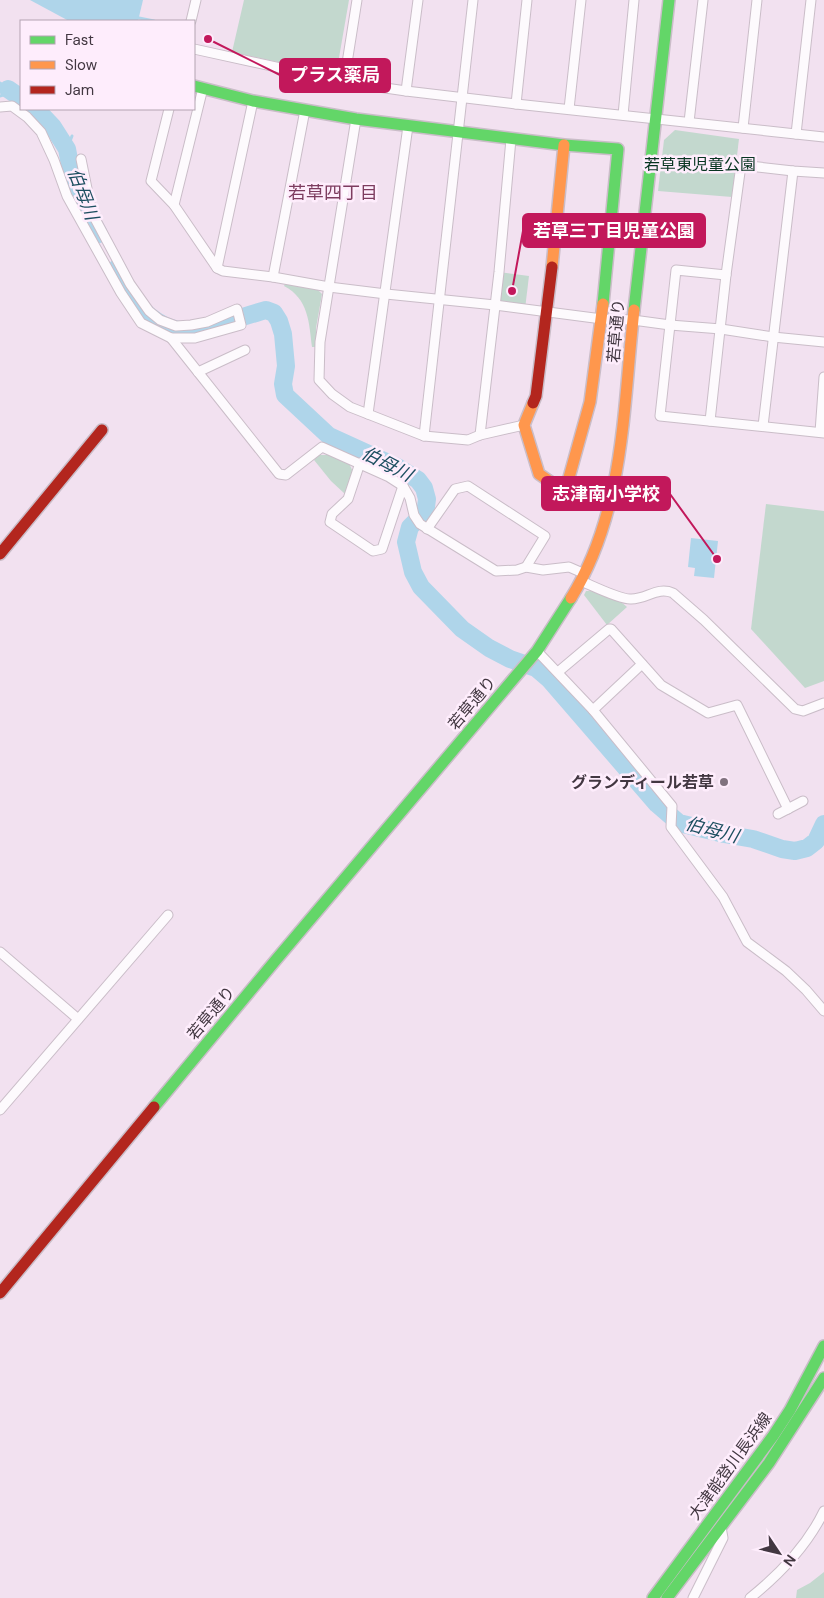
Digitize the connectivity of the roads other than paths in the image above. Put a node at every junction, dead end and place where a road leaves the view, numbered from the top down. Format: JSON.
{"nodes":[{"id":1,"x":196,"y":0,"type":"edge"},
{"id":2,"x":357,"y":0,"type":"edge"},
{"id":3,"x":418,"y":0,"type":"edge"},
{"id":4,"x":473,"y":0,"type":"edge"},
{"id":5,"x":527,"y":0,"type":"edge"},
{"id":6,"x":581,"y":0,"type":"edge"},
{"id":7,"x":634,"y":0,"type":"edge"},
{"id":8,"x":669,"y":0,"type":"edge"},
{"id":9,"x":703,"y":0,"type":"edge"},
{"id":10,"x":757,"y":0,"type":"edge"},
{"id":11,"x":811,"y":0,"type":"edge"},
{"id":12,"x":191,"y":20,"type":"edge"},
{"id":13,"x":195,"y":49,"type":"edge"},
{"id":14,"x":344,"y":82,"type":"junction"},
{"id":15,"x":198,"y":87,"type":"edge"},
{"id":16,"x":406,"y":91,"type":"junction"},
{"id":17,"x":462,"y":98,"type":"junction"},
{"id":18,"x":253,"y":100,"type":"junction"},
{"id":19,"x":195,"y":102,"type":"edge"},
{"id":20,"x":516,"y":104,"type":"junction"},
{"id":21,"x":0,"y":107,"type":"edge"},
{"id":22,"x":569,"y":109,"type":"junction"},
{"id":23,"x":168,"y":110,"type":"edge"},
{"id":24,"x":193,"y":110,"type":"edge"},
{"id":25,"x":305,"y":110,"type":"junction"},
{"id":26,"x":622,"y":115,"type":"junction"},
{"id":27,"x":356,"y":119,"type":"junction"},
{"id":28,"x":656,"y":119,"type":"junction"},
{"id":29,"x":689,"y":122,"type":"junction"},
{"id":30,"x":408,"y":126,"type":"junction"},
{"id":31,"x":743,"y":128,"type":"junction"},
{"id":32,"x":458,"y":131,"type":"junction"},
{"id":33,"x":796,"y":134,"type":"junction"},
{"id":34,"x":824,"y":137,"type":"edge"},
{"id":35,"x":511,"y":139,"type":"junction"},
{"id":36,"x":564,"y":145,"type":"junction"},
{"id":37,"x":81,"y":159,"type":"dead end"},
{"id":38,"x":793,"y":172,"type":"junction"},
{"id":39,"x":824,"y":173,"type":"edge"},
{"id":40,"x":174,"y":205,"type":"junction"},
{"id":41,"x":217,"y":268,"type":"junction"},
{"id":42,"x":726,"y":275,"type":"junction"},
{"id":43,"x":273,"y":277,"type":"junction"},
{"id":44,"x":329,"y":287,"type":"junction"},
{"id":45,"x":386,"y":294,"type":"junction"},
{"id":46,"x":440,"y":300,"type":"junction"},
{"id":47,"x":495,"y":305,"type":"junction"},
{"id":48,"x":547,"y":312,"type":"junction"},
{"id":49,"x":602,"y":319,"type":"junction"},
{"id":50,"x":633,"y":320,"type":"junction"},
{"id":51,"x":670,"y":325,"type":"junction"},
{"id":52,"x":721,"y":329,"type":"junction"},
{"id":53,"x":773,"y":337,"type":"junction"},
{"id":54,"x":171,"y":338,"type":"junction"},
{"id":55,"x":824,"y":342,"type":"edge"},
{"id":56,"x":245,"y":350,"type":"dead end"},
{"id":57,"x":198,"y":372,"type":"junction"},
{"id":58,"x":824,"y":377,"type":"edge"},
{"id":59,"x":368,"y":414,"type":"junction"},
{"id":60,"x":710,"y":420,"type":"junction"},
{"id":61,"x":524,"y":425,"type":"junction"},
{"id":62,"x":763,"y":426,"type":"junction"},
{"id":63,"x":102,"y":430,"type":"dead end"},
{"id":64,"x":822,"y":432,"type":"edge"},
{"id":65,"x":480,"y":434,"type":"junction"},
{"id":66,"x":424,"y":436,"type":"junction"},
{"id":67,"x":360,"y":463,"type":"junction"},
{"id":68,"x":403,"y":486,"type":"junction"},
{"id":69,"x":424,"y":526,"type":"junction"},
{"id":70,"x":0,"y":554,"type":"edge"},
{"id":71,"x":526,"y":567,"type":"junction"},
{"id":72,"x":583,"y":578,"type":"junction"},
{"id":73,"x":534,"y":655,"type":"junction"},
{"id":74,"x":642,"y":664,"type":"junction"},
{"id":75,"x":558,"y":672,"type":"junction"},
{"id":76,"x":824,"y":703,"type":"edge"},
{"id":77,"x":593,"y":710,"type":"junction"},
{"id":78,"x":803,"y":801,"type":"dead end"},
{"id":79,"x":788,"y":809,"type":"junction"},
{"id":80,"x":778,"y":814,"type":"dead end"},
{"id":81,"x":168,"y":914,"type":"dead end"},
{"id":82,"x":0,"y":952,"type":"edge"},
{"id":83,"x":824,"y":1011,"type":"edge"},
{"id":84,"x":78,"y":1019,"type":"junction"},
{"id":85,"x":0,"y":1110,"type":"edge"},
{"id":86,"x":0,"y":1293,"type":"edge"},
{"id":87,"x":824,"y":1346,"type":"edge"},
{"id":88,"x":824,"y":1378,"type":"edge"},
{"id":89,"x":824,"y":1511,"type":"edge"},
{"id":90,"x":721,"y":1527,"type":"junction"},
{"id":91,"x":653,"y":1598,"type":"edge"},
{"id":92,"x":667,"y":1598,"type":"edge"},
{"id":93,"x":693,"y":1598,"type":"edge"},
{"id":94,"x":750,"y":1598,"type":"edge"}],
"edges":[{"from":1,"to":12,"type":"street"},
{"from":2,"to":14,"type":"street"},
{"from":3,"to":16,"type":"street"},
{"from":4,"to":17,"type":"street"},
{"from":5,"to":20,"type":"street"},
{"from":6,"to":22,"type":"street"},
{"from":7,"to":26,"type":"street"},
{"from":8,"to":28,"type":"street","name":"若草通り"},
{"from":9,"to":29,"type":"street"},
{"from":10,"to":31,"type":"street"},
{"from":11,"to":33,"type":"street"},
{"from":13,"to":14,"type":"street"},
{"from":14,"to":16,"type":"street"},
{"from":15,"to":18,"type":"street"},
{"from":15,"to":19,"type":"street"},
{"from":16,"to":17,"type":"street"},
{"from":17,"to":20,"type":"street"},
{"from":17,"to":32,"type":"street"},
{"from":18,"to":25,"type":"street"},
{"from":18,"to":41,"type":"street"},
{"from":20,"to":22,"type":"street"},
{"from":21,"to":54,"type":"street"},
{"from":22,"to":26,"type":"street"},
{"from":23,"to":40,"type":"street"},
{"from":24,"to":40,"type":"street"},
{"from":25,"to":27,"type":"street"},
{"from":25,"to":43,"type":"street"},
{"from":26,"to":28,"type":"street"},
{"from":27,"to":30,"type":"street"},
{"from":27,"to":44,"type":"street"},
{"from":28,"to":29,"type":"street"},
{"from":28,"to":50,"type":"street","name":"若草通り"},
{"from":29,"to":31,"type":"street"},
{"from":30,"to":32,"type":"street"},
{"from":30,"to":45,"type":"street"},
{"from":31,"to":33,"type":"street"},
{"from":32,"to":35,"type":"street"},
{"from":32,"to":46,"type":"street"},
{"from":33,"to":34,"type":"street"},
{"from":35,"to":36,"type":"street"},
{"from":35,"to":47,"type":"street"},
{"from":36,"to":48,"type":"street"},
{"from":36,"to":49,"type":"street"},
{"from":37,"to":54,"type":"street"},
{"from":38,"to":39,"type":"street"},
{"from":38,"to":42,"type":"street"},
{"from":38,"to":53,"type":"street"},
{"from":40,"to":41,"type":"street"},
{"from":41,"to":43,"type":"street"},
{"from":42,"to":51,"type":"street"},
{"from":42,"to":52,"type":"street"},
{"from":43,"to":44,"type":"street"},
{"from":44,"to":45,"type":"street"},
{"from":44,"to":59,"type":"street"},
{"from":45,"to":46,"type":"street"},
{"from":45,"to":59,"type":"street"},
{"from":46,"to":47,"type":"street"},
{"from":46,"to":66,"type":"street"},
{"from":47,"to":48,"type":"street"},
{"from":47,"to":65,"type":"street"},
{"from":48,"to":49,"type":"street"},
{"from":48,"to":61,"type":"street"},
{"from":49,"to":50,"type":"street"},
{"from":49,"to":61,"type":"street"},
{"from":50,"to":51,"type":"street"},
{"from":50,"to":72,"type":"street","name":"若草通り"},
{"from":51,"to":52,"type":"street"},
{"from":51,"to":60,"type":"street"},
{"from":52,"to":53,"type":"street"},
{"from":52,"to":60,"type":"street"},
{"from":53,"to":55,"type":"street"},
{"from":53,"to":62,"type":"street"},
{"from":54,"to":57,"type":"street"},
{"from":56,"to":57,"type":"street"},
{"from":57,"to":67,"type":"street"},
{"from":58,"to":64,"type":"street"},
{"from":59,"to":66,"type":"street"},
{"from":60,"to":62,"type":"street"},
{"from":61,"to":65,"type":"street"},
{"from":62,"to":64,"type":"street"},
{"from":63,"to":70,"type":"street"},
{"from":65,"to":66,"type":"street"},
{"from":67,"to":68,"type":"street"},
{"from":67,"to":68,"type":"street"},
{"from":68,"to":69,"type":"street"},
{"from":69,"to":71,"type":"street"},
{"from":69,"to":71,"type":"street"},
{"from":71,"to":72,"type":"street"},
{"from":72,"to":73,"type":"street","name":"若草通り"},
{"from":72,"to":76,"type":"street"},
{"from":73,"to":75,"type":"street"},
{"from":73,"to":86,"type":"street","name":"若草通り"},
{"from":74,"to":75,"type":"street"},
{"from":74,"to":77,"type":"street"},
{"from":74,"to":79,"type":"street"},
{"from":75,"to":77,"type":"street"},
{"from":77,"to":83,"type":"street"},
{"from":78,"to":79,"type":"street"},
{"from":79,"to":80,"type":"street"},
{"from":81,"to":84,"type":"street"},
{"from":82,"to":84,"type":"street"},
{"from":84,"to":85,"type":"street"},
{"from":87,"to":91,"type":"street","name":"大津能登川長浜線"},
{"from":88,"to":90,"type":"street","name":"大津能登川長浜線"},
{"from":89,"to":94,"type":"street"},
{"from":90,"to":92,"type":"street","name":"大津能登川長浜線"},
{"from":90,"to":93,"type":"street"}]}
